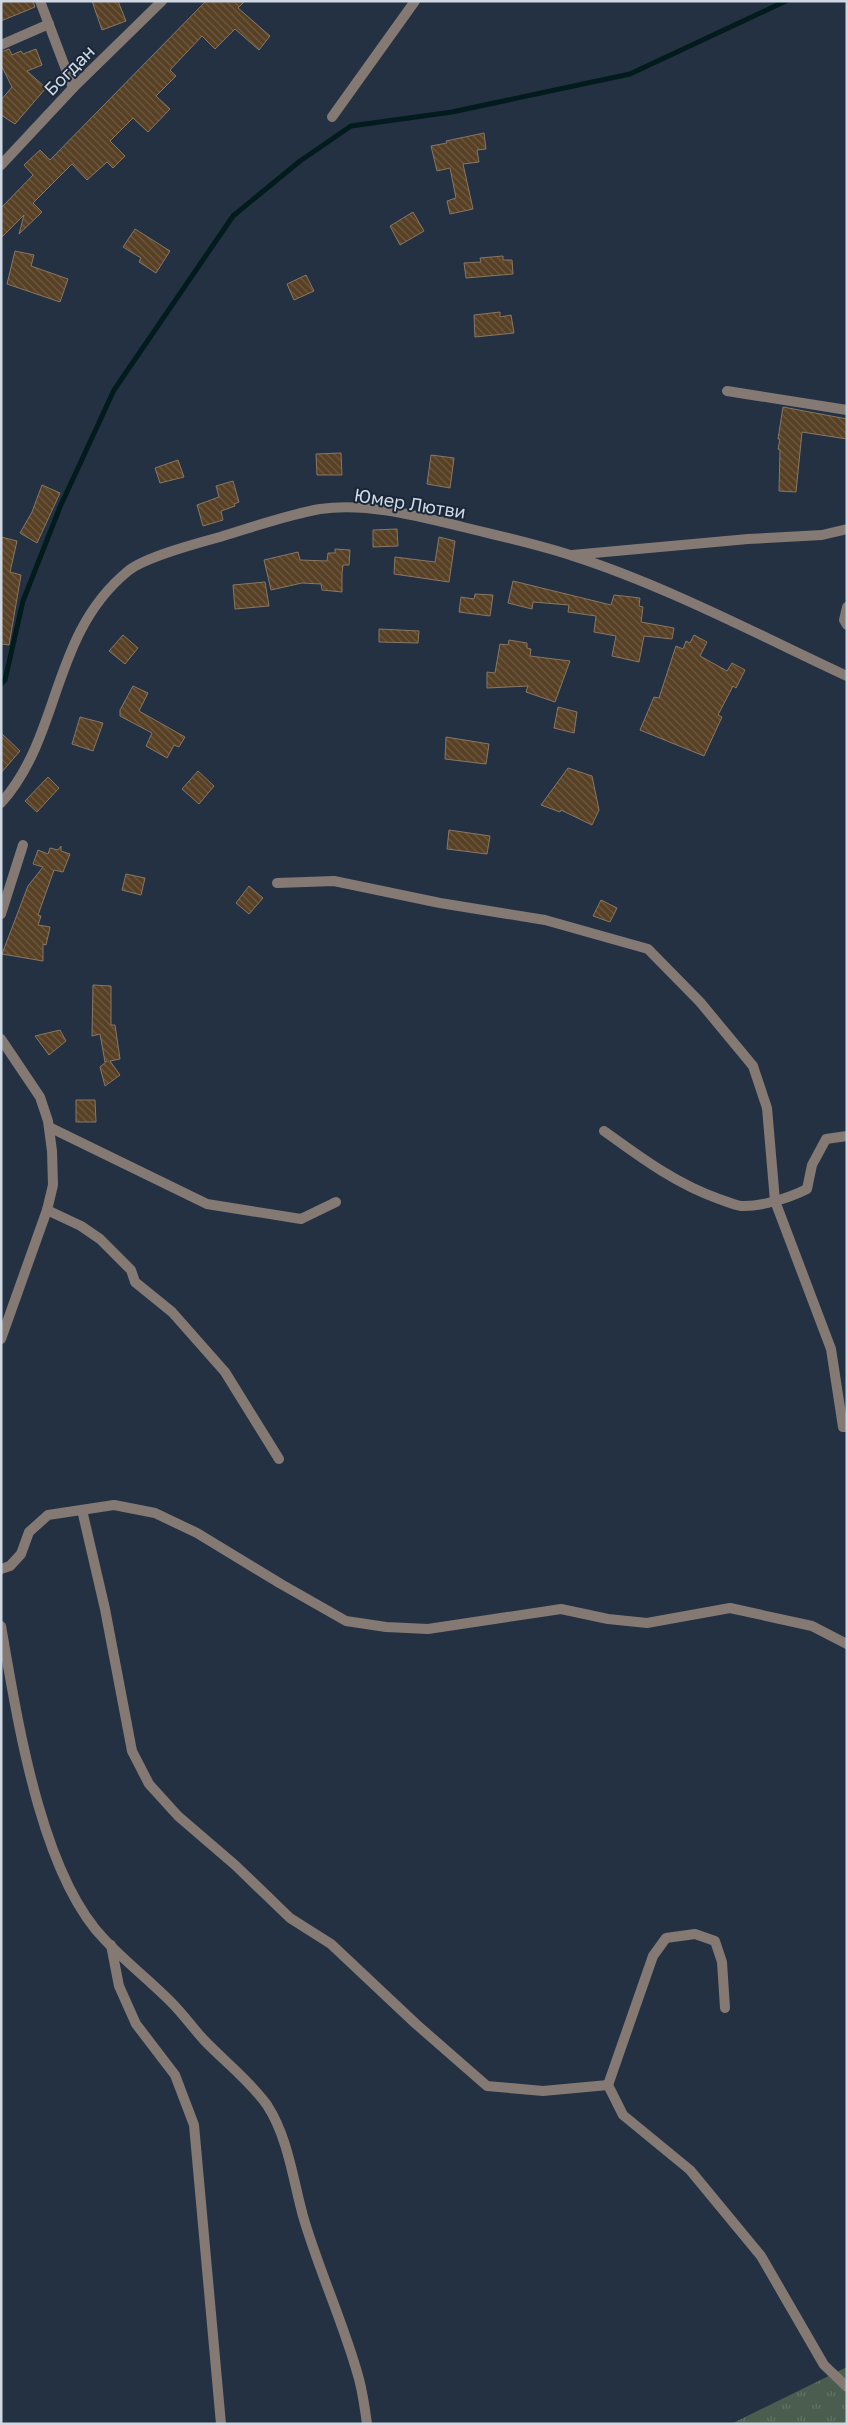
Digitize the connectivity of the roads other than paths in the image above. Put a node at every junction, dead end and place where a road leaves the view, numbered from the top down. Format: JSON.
{"nodes":[{"id":1,"x":40,"y":1,"type":"edge"},
{"id":2,"x":162,"y":1,"type":"edge"},
{"id":3,"x":415,"y":1,"type":"edge"},
{"id":4,"x":49,"y":24,"type":"junction"},
{"id":5,"x":1,"y":45,"type":"edge"},
{"id":6,"x":73,"y":88,"type":"junction"},
{"id":7,"x":332,"y":117,"type":"dead end"},
{"id":8,"x":1,"y":165,"type":"edge"},
{"id":9,"x":727,"y":392,"type":"dead end"},
{"id":10,"x":847,"y":410,"type":"edge"},
{"id":11,"x":847,"y":529,"type":"edge"},
{"id":12,"x":572,"y":555,"type":"junction"},
{"id":13,"x":847,"y":607,"type":"edge"},
{"id":14,"x":847,"y":625,"type":"edge"},
{"id":15,"x":847,"y":676,"type":"edge"},
{"id":16,"x":1,"y":803,"type":"edge"},
{"id":17,"x":23,"y":844,"type":"dead end"},
{"id":18,"x":277,"y":883,"type":"dead end"},
{"id":19,"x":1,"y":914,"type":"edge"},
{"id":20,"x":1,"y":1039,"type":"edge"},
{"id":21,"x":49,"y":1127,"type":"junction"},
{"id":22,"x":604,"y":1131,"type":"dead end"},
{"id":23,"x":847,"y":1136,"type":"edge"},
{"id":24,"x":775,"y":1201,"type":"junction"},
{"id":25,"x":336,"y":1202,"type":"dead end"},
{"id":26,"x":47,"y":1210,"type":"junction"},
{"id":27,"x":1,"y":1339,"type":"edge"},
{"id":28,"x":847,"y":1427,"type":"edge"},
{"id":29,"x":279,"y":1459,"type":"dead end"},
{"id":30,"x":82,"y":1510,"type":"junction"},
{"id":31,"x":1,"y":1569,"type":"edge"},
{"id":32,"x":1,"y":1626,"type":"edge"},
{"id":33,"x":847,"y":1644,"type":"edge"},
{"id":34,"x":111,"y":1945,"type":"junction"},
{"id":35,"x":725,"y":2008,"type":"dead end"},
{"id":36,"x":608,"y":2085,"type":"junction"},
{"id":37,"x":847,"y":2387,"type":"edge"},
{"id":38,"x":221,"y":2424,"type":"edge"},
{"id":39,"x":367,"y":2424,"type":"edge"}],
"edges":[{"from":1,"to":4,"type":"street"},
{"from":2,"to":6,"type":"street","name":"Богдан"},
{"from":3,"to":7,"type":"street"},
{"from":4,"to":5,"type":"street"},
{"from":4,"to":6,"type":"street"},
{"from":6,"to":8,"type":"street","name":"Богдан"},
{"from":9,"to":10,"type":"street"},
{"from":11,"to":12,"type":"street"},
{"from":12,"to":15,"type":"street","name":"Юмер Лютви"},
{"from":12,"to":16,"type":"street","name":"Юмер Лютви"},
{"from":13,"to":14,"type":"street"},
{"from":17,"to":19,"type":"street"},
{"from":18,"to":24,"type":"street"},
{"from":20,"to":21,"type":"street"},
{"from":21,"to":25,"type":"street"},
{"from":21,"to":26,"type":"street"},
{"from":22,"to":24,"type":"street"},
{"from":23,"to":24,"type":"street"},
{"from":24,"to":28,"type":"street"},
{"from":26,"to":27,"type":"street"},
{"from":26,"to":29,"type":"street"},
{"from":30,"to":31,"type":"street"},
{"from":30,"to":33,"type":"street"},
{"from":30,"to":36,"type":"street"},
{"from":32,"to":34,"type":"street"},
{"from":34,"to":38,"type":"street"},
{"from":34,"to":39,"type":"street"},
{"from":35,"to":36,"type":"street"},
{"from":36,"to":37,"type":"street"}]}
